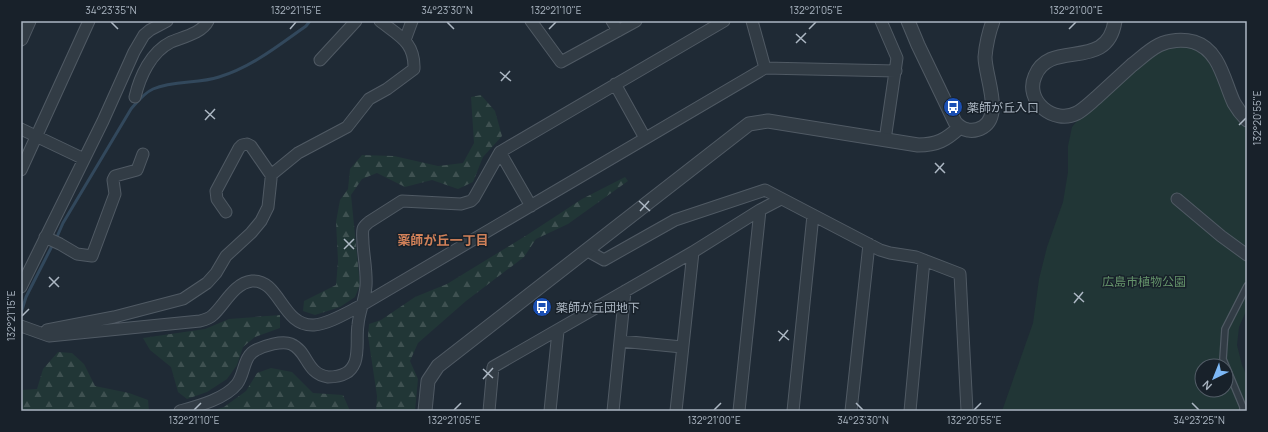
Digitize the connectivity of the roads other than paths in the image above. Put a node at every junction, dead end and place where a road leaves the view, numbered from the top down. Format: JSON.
{"nodes":[{"id":1,"x":29,"y":21,"type":"edge"},
{"id":2,"x":89,"y":21,"type":"edge"},
{"id":3,"x":167,"y":21,"type":"edge"},
{"id":4,"x":208,"y":21,"type":"edge"},
{"id":5,"x":356,"y":21,"type":"edge"},
{"id":6,"x":380,"y":21,"type":"edge"},
{"id":7,"x":412,"y":21,"type":"edge"},
{"id":8,"x":531,"y":21,"type":"edge"},
{"id":9,"x":612,"y":21,"type":"edge"},
{"id":10,"x":636,"y":21,"type":"edge"},
{"id":11,"x":724,"y":21,"type":"edge"},
{"id":12,"x":752,"y":21,"type":"edge"},
{"id":13,"x":881,"y":21,"type":"edge"},
{"id":14,"x":908,"y":21,"type":"edge"},
{"id":15,"x":993,"y":21,"type":"edge"},
{"id":16,"x":1115,"y":21,"type":"edge"},
{"id":17,"x":618,"y":31,"type":"junction"},
{"id":18,"x":21,"y":39,"type":"edge"},
{"id":19,"x":405,"y":40,"type":"junction"},
{"id":20,"x":320,"y":60,"type":"dead end"},
{"id":21,"x":765,"y":68,"type":"junction"},
{"id":22,"x":896,"y":71,"type":"junction"},
{"id":23,"x":615,"y":84,"type":"junction"},
{"id":24,"x":135,"y":97,"type":"dead end"},
{"id":25,"x":1247,"y":120,"type":"edge"},
{"id":26,"x":960,"y":127,"type":"junction"},
{"id":27,"x":21,"y":129,"type":"edge"},
{"id":28,"x":36,"y":136,"type":"junction"},
{"id":29,"x":645,"y":138,"type":"junction"},
{"id":30,"x":884,"y":140,"type":"junction"},
{"id":31,"x":500,"y":152,"type":"junction"},
{"id":32,"x":143,"y":154,"type":"dead end"},
{"id":33,"x":84,"y":159,"type":"junction"},
{"id":34,"x":21,"y":170,"type":"edge"},
{"id":35,"x":270,"y":175,"type":"junction"},
{"id":36,"x":781,"y":199,"type":"junction"},
{"id":37,"x":1177,"y":199,"type":"dead end"},
{"id":38,"x":531,"y":206,"type":"junction"},
{"id":39,"x":760,"y":210,"type":"junction"},
{"id":40,"x":226,"y":212,"type":"dead end"},
{"id":41,"x":813,"y":215,"type":"junction"},
{"id":42,"x":47,"y":238,"type":"junction"},
{"id":43,"x":869,"y":244,"type":"junction"},
{"id":44,"x":586,"y":250,"type":"junction"},
{"id":45,"x":693,"y":252,"type":"junction"},
{"id":46,"x":1247,"y":255,"type":"edge"},
{"id":47,"x":924,"y":260,"type":"junction"},
{"id":48,"x":22,"y":285,"type":"edge"},
{"id":49,"x":1247,"y":286,"type":"edge"},
{"id":50,"x":625,"y":291,"type":"junction"},
{"id":51,"x":362,"y":305,"type":"junction"},
{"id":52,"x":22,"y":326,"type":"edge"},
{"id":53,"x":558,"y":330,"type":"junction"},
{"id":54,"x":39,"y":332,"type":"junction"},
{"id":55,"x":620,"y":341,"type":"junction"},
{"id":56,"x":682,"y":347,"type":"junction"},
{"id":57,"x":180,"y":411,"type":"edge"},
{"id":58,"x":425,"y":411,"type":"edge"},
{"id":59,"x":488,"y":411,"type":"edge"},
{"id":60,"x":550,"y":411,"type":"edge"},
{"id":61,"x":613,"y":411,"type":"edge"},
{"id":62,"x":676,"y":411,"type":"edge"},
{"id":63,"x":739,"y":411,"type":"edge"},
{"id":64,"x":793,"y":411,"type":"edge"},
{"id":65,"x":851,"y":411,"type":"edge"},
{"id":66,"x":910,"y":411,"type":"edge"},
{"id":67,"x":967,"y":411,"type":"edge"},
{"id":68,"x":1243,"y":411,"type":"edge"}],
"edges":[{"from":1,"to":18,"type":"street"},
{"from":2,"to":28,"type":"street"},
{"from":3,"to":33,"type":"street"},
{"from":4,"to":24,"type":"street"},
{"from":5,"to":20,"type":"street"},
{"from":6,"to":19,"type":"street"},
{"from":7,"to":19,"type":"street"},
{"from":8,"to":17,"type":"street"},
{"from":9,"to":17,"type":"street"},
{"from":10,"to":17,"type":"street"},
{"from":11,"to":23,"type":"street"},
{"from":12,"to":21,"type":"street"},
{"from":13,"to":22,"type":"street"},
{"from":14,"to":26,"type":"street"},
{"from":15,"to":26,"type":"street"},
{"from":16,"to":25,"type":"street"},
{"from":19,"to":35,"type":"street"},
{"from":21,"to":22,"type":"street"},
{"from":21,"to":29,"type":"street"},
{"from":22,"to":30,"type":"street"},
{"from":23,"to":29,"type":"street"},
{"from":23,"to":31,"type":"street"},
{"from":26,"to":30,"type":"street"},
{"from":27,"to":28,"type":"street"},
{"from":28,"to":33,"type":"street"},
{"from":28,"to":34,"type":"street"},
{"from":29,"to":38,"type":"street"},
{"from":30,"to":44,"type":"street"},
{"from":31,"to":38,"type":"street"},
{"from":31,"to":51,"type":"street"},
{"from":32,"to":42,"type":"street"},
{"from":33,"to":42,"type":"street"},
{"from":35,"to":40,"type":"street"},
{"from":35,"to":54,"type":"street"},
{"from":36,"to":39,"type":"street"},
{"from":36,"to":41,"type":"street"},
{"from":36,"to":44,"type":"street"},
{"from":37,"to":46,"type":"street"},
{"from":38,"to":51,"type":"street"},
{"from":39,"to":45,"type":"street"},
{"from":39,"to":63,"type":"street"},
{"from":41,"to":43,"type":"street"},
{"from":41,"to":64,"type":"street"},
{"from":42,"to":48,"type":"street"},
{"from":43,"to":47,"type":"street"},
{"from":43,"to":65,"type":"street"},
{"from":44,"to":58,"type":"street"},
{"from":45,"to":50,"type":"street"},
{"from":45,"to":56,"type":"street"},
{"from":47,"to":66,"type":"street"},
{"from":47,"to":67,"type":"street"},
{"from":49,"to":68,"type":"lane"},
{"from":50,"to":53,"type":"street"},
{"from":50,"to":55,"type":"street"},
{"from":51,"to":54,"type":"street"},
{"from":51,"to":57,"type":"street"},
{"from":52,"to":54,"type":"street"},
{"from":53,"to":59,"type":"street"},
{"from":53,"to":60,"type":"street"},
{"from":55,"to":56,"type":"street"},
{"from":55,"to":61,"type":"street"},
{"from":56,"to":62,"type":"street"}]}
